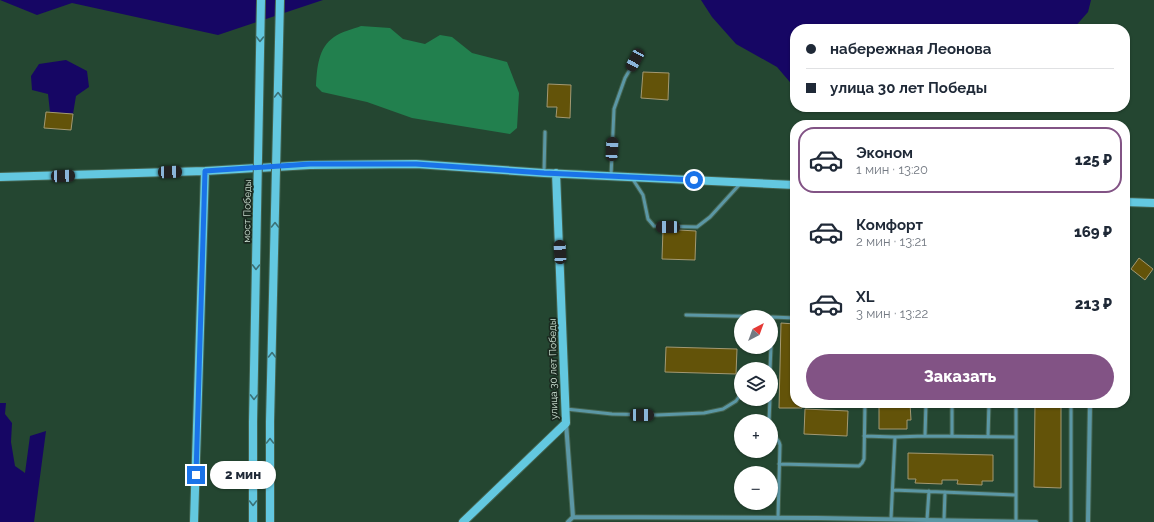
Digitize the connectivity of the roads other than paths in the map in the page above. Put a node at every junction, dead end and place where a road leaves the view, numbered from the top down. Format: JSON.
{"nodes":[{"id":1,"x":261,"y":0,"type":"edge"},
{"id":2,"x":280,"y":0,"type":"edge"},
{"id":3,"x":635,"y":60,"type":"dead end"},
{"id":4,"x":545,"y":132,"type":"dead end"},
{"id":5,"x":205,"y":171,"type":"junction"},
{"id":6,"x":544,"y":173,"type":"junction"},
{"id":7,"x":556,"y":173,"type":"junction"},
{"id":8,"x":611,"y":176,"type":"junction"},
{"id":9,"x":0,"y":177,"type":"edge"},
{"id":10,"x":631,"y":177,"type":"junction"},
{"id":11,"x":741,"y":182,"type":"junction"},
{"id":12,"x":790,"y":185,"type":"edge"},
{"id":13,"x":1130,"y":202,"type":"edge"},
{"id":14,"x":1154,"y":203,"type":"edge"},
{"id":15,"x":686,"y":315,"type":"dead end"},
{"id":16,"x":734,"y":316,"type":"edge"},
{"id":17,"x":778,"y":317,"type":"edge"},
{"id":18,"x":790,"y":318,"type":"edge"},
{"id":19,"x":734,"y":402,"type":"edge"},
{"id":20,"x":865,"y":408,"type":"edge"},
{"id":21,"x":926,"y":408,"type":"edge"},
{"id":22,"x":952,"y":408,"type":"edge"},
{"id":23,"x":989,"y":408,"type":"edge"},
{"id":24,"x":1016,"y":408,"type":"edge"},
{"id":25,"x":1071,"y":408,"type":"edge"},
{"id":26,"x":1090,"y":408,"type":"edge"},
{"id":27,"x":566,"y":409,"type":"junction"},
{"id":28,"x":566,"y":423,"type":"junction"},
{"id":29,"x":864,"y":436,"type":"junction"},
{"id":30,"x":925,"y":436,"type":"junction"},
{"id":31,"x":952,"y":436,"type":"junction"},
{"id":32,"x":895,"y":437,"type":"junction"},
{"id":33,"x":988,"y":437,"type":"junction"},
{"id":34,"x":1016,"y":437,"type":"junction"},
{"id":35,"x":778,"y":439,"type":"edge"},
{"id":36,"x":779,"y":464,"type":"junction"},
{"id":37,"x":893,"y":490,"type":"junction"},
{"id":38,"x":929,"y":491,"type":"junction"},
{"id":39,"x":945,"y":492,"type":"junction"},
{"id":40,"x":1015,"y":495,"type":"junction"},
{"id":41,"x":573,"y":517,"type":"junction"},
{"id":42,"x":778,"y":518,"type":"junction"},
{"id":43,"x":891,"y":519,"type":"junction"},
{"id":44,"x":817,"y":520,"type":"edge"},
{"id":45,"x":926,"y":520,"type":"junction"},
{"id":46,"x":944,"y":520,"type":"junction"},
{"id":47,"x":194,"y":522,"type":"edge"},
{"id":48,"x":253,"y":522,"type":"edge"},
{"id":49,"x":270,"y":522,"type":"edge"},
{"id":50,"x":463,"y":522,"type":"edge"},
{"id":51,"x":568,"y":522,"type":"edge"},
{"id":52,"x":574,"y":522,"type":"edge"},
{"id":53,"x":1016,"y":522,"type":"edge"},
{"id":54,"x":1036,"y":522,"type":"edge"},
{"id":55,"x":1071,"y":522,"type":"edge"},
{"id":56,"x":1088,"y":522,"type":"edge"}],
"edges":[{"from":1,"to":48,"type":"main road","name":"мост Победы","one_way":true,"bridge":true},
{"from":49,"to":2,"type":"main road","one_way":true,"bridge":true},
{"from":3,"to":8,"type":"lane"},
{"from":4,"to":6,"type":"lane"},
{"from":5,"to":6,"type":"main road"},
{"from":5,"to":9,"type":"main road"},
{"from":5,"to":47,"type":"main road"},
{"from":6,"to":7,"type":"main road"},
{"from":7,"to":8,"type":"main road"},
{"from":7,"to":27,"type":"main road","name":"улица 30 лет Победы"},
{"from":8,"to":10,"type":"main road"},
{"from":10,"to":11,"type":"main road"},
{"from":10,"to":11,"type":"lane"},
{"from":11,"to":12,"type":"main road"},
{"from":13,"to":14,"type":"main road"},
{"from":15,"to":16,"type":"lane"},
{"from":17,"to":18,"type":"lane"},
{"from":19,"to":27,"type":"lane"},
{"from":20,"to":29,"type":"lane"},
{"from":21,"to":30,"type":"lane"},
{"from":22,"to":31,"type":"lane"},
{"from":23,"to":33,"type":"lane"},
{"from":24,"to":34,"type":"lane"},
{"from":25,"to":55,"type":"lane"},
{"from":26,"to":56,"type":"street"},
{"from":27,"to":28,"type":"main road","name":"улица 30 лет Победы"},
{"from":28,"to":41,"type":"street"},
{"from":28,"to":50,"type":"main road","name":"улица 30 лет Победы"},
{"from":29,"to":32,"type":"lane"},
{"from":29,"to":36,"type":"lane"},
{"from":30,"to":31,"type":"lane"},
{"from":30,"to":32,"type":"lane"},
{"from":31,"to":33,"type":"lane"},
{"from":32,"to":37,"type":"lane"},
{"from":33,"to":34,"type":"lane"},
{"from":34,"to":40,"type":"lane"},
{"from":35,"to":36,"type":"lane"},
{"from":36,"to":42,"type":"lane"},
{"from":37,"to":38,"type":"lane"},
{"from":37,"to":43,"type":"lane"},
{"from":38,"to":39,"type":"lane"},
{"from":38,"to":45,"type":"lane"},
{"from":39,"to":40,"type":"lane"},
{"from":39,"to":46,"type":"lane"},
{"from":40,"to":53,"type":"lane"},
{"from":41,"to":42,"type":"street"},
{"from":41,"to":51,"type":"street"},
{"from":41,"to":52,"type":"lane"},
{"from":42,"to":44,"type":"street"},
{"from":43,"to":44,"type":"street"},
{"from":43,"to":45,"type":"street"},
{"from":45,"to":46,"type":"street"},
{"from":46,"to":53,"type":"street"},
{"from":53,"to":54,"type":"street"}]}
